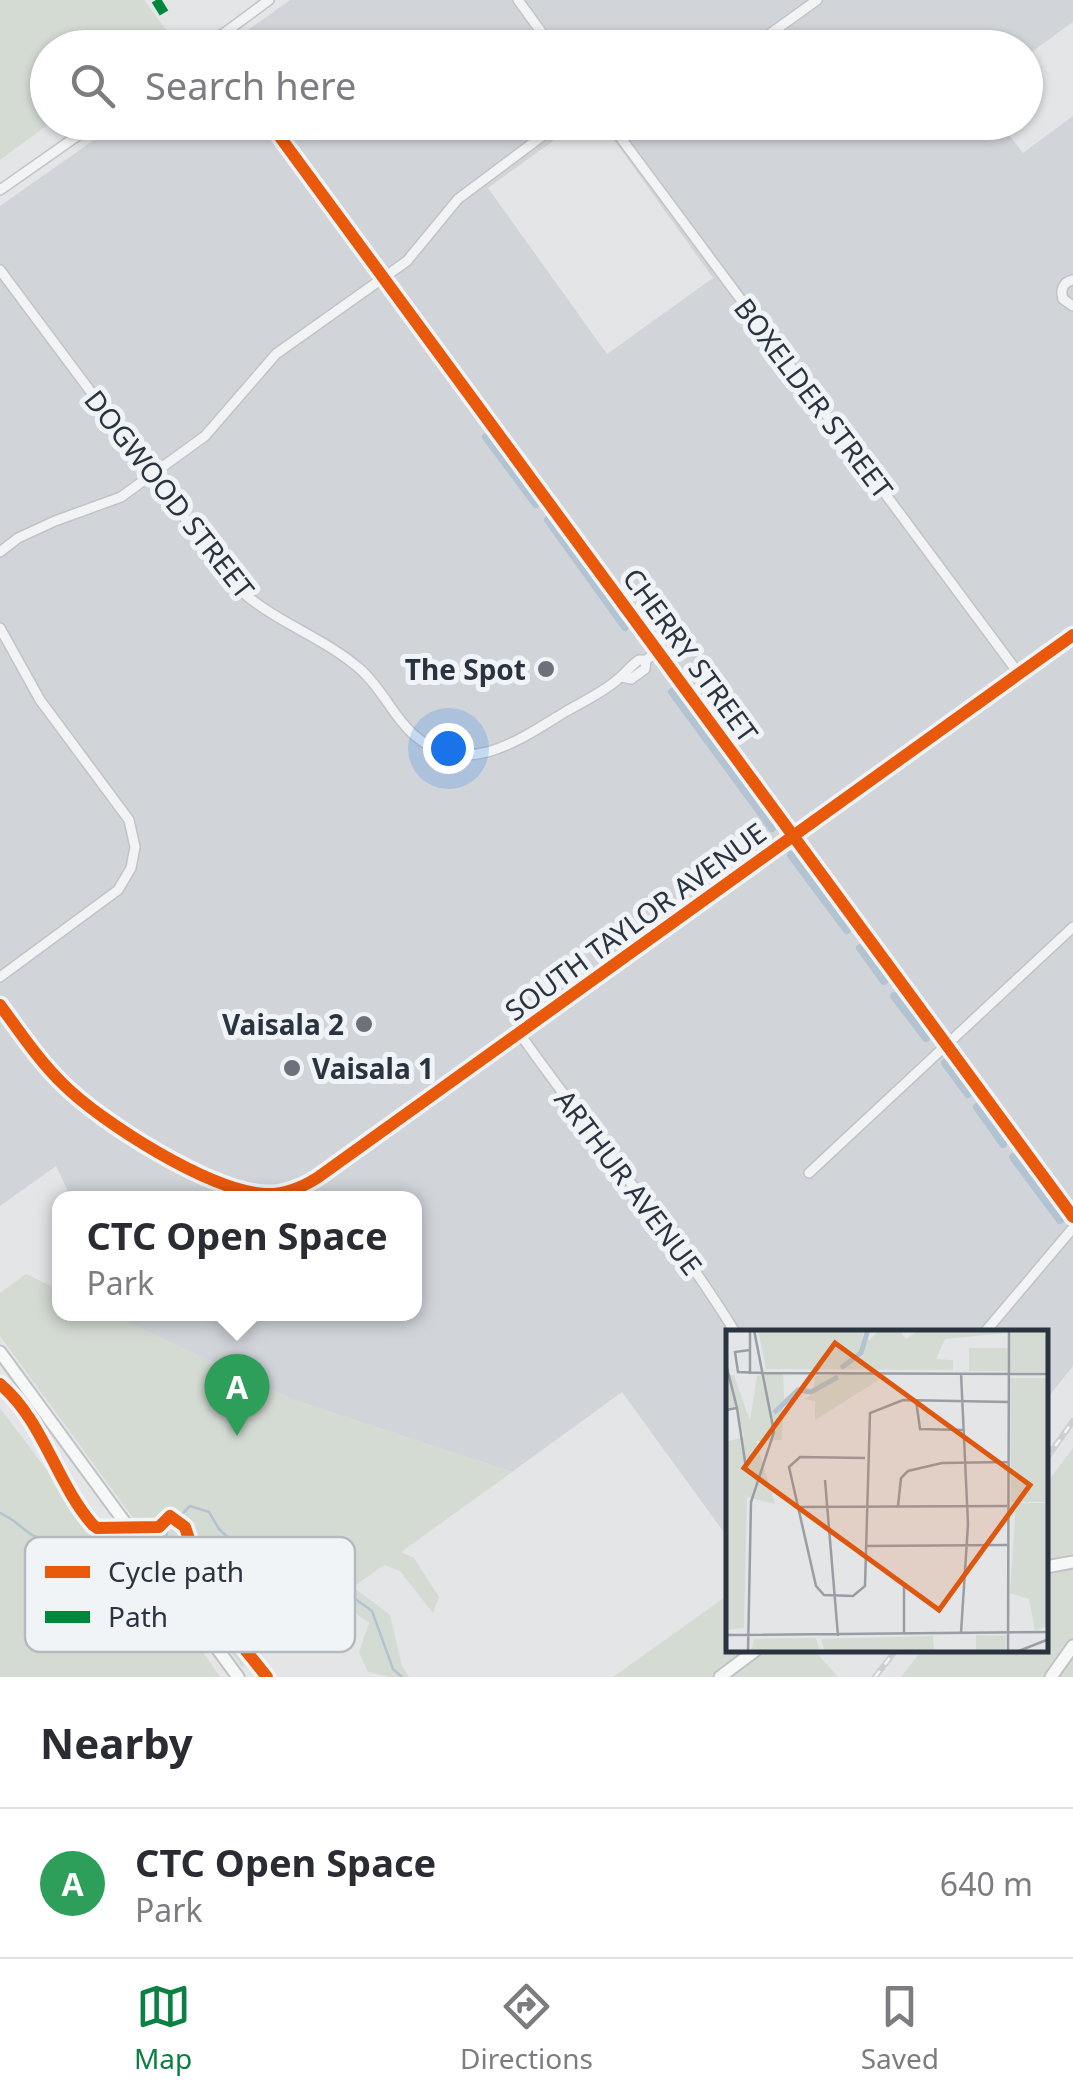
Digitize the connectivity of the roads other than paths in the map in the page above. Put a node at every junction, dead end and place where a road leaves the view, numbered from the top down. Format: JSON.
{"nodes":[{"id":1,"x":269,"y":0,"type":"edge"},
{"id":2,"x":518,"y":0,"type":"edge"},
{"id":3,"x":817,"y":0,"type":"edge"},
{"id":4,"x":231,"y":30,"type":"edge"},
{"id":5,"x":540,"y":30,"type":"edge"},
{"id":6,"x":775,"y":30,"type":"edge"},
{"id":7,"x":71,"y":140,"type":"edge"},
{"id":8,"x":282,"y":140,"type":"edge"},
{"id":9,"x":536,"y":140,"type":"edge"},
{"id":10,"x":622,"y":140,"type":"edge"},
{"id":11,"x":0,"y":190,"type":"edge"},
{"id":12,"x":0,"y":270,"type":"edge"},
{"id":13,"x":384,"y":278,"type":"junction"},
{"id":14,"x":1073,"y":280,"type":"edge"},
{"id":15,"x":1073,"y":306,"type":"edge"},
{"id":16,"x":152,"y":474,"type":"junction"},
{"id":17,"x":0,"y":552,"type":"edge"},
{"id":18,"x":0,"y":628,"type":"edge"},
{"id":19,"x":1073,"y":634,"type":"edge"},
{"id":20,"x":658,"y":652,"type":"junction"},
{"id":21,"x":1018,"y":674,"type":"junction"},
{"id":22,"x":793,"y":838,"type":"junction"},
{"id":23,"x":1073,"y":926,"type":"edge"},
{"id":24,"x":0,"y":977,"type":"edge"},
{"id":25,"x":0,"y":1005,"type":"edge"},
{"id":26,"x":520,"y":1034,"type":"junction"},
{"id":27,"x":946,"y":1045,"type":"junction"},
{"id":28,"x":809,"y":1173,"type":"dead end"},
{"id":29,"x":244,"y":1191,"type":"edge"},
{"id":30,"x":290,"y":1191,"type":"edge"},
{"id":31,"x":1073,"y":1217,"type":"edge"},
{"id":32,"x":1073,"y":1228,"type":"edge"},
{"id":33,"x":734,"y":1330,"type":"edge"},
{"id":34,"x":987,"y":1330,"type":"edge"},
{"id":35,"x":0,"y":1352,"type":"edge"},
{"id":36,"x":135,"y":1537,"type":"edge"},
{"id":37,"x":1073,"y":1562,"type":"edge"},
{"id":38,"x":1048,"y":1567,"type":"edge"},
{"id":39,"x":1073,"y":1646,"type":"edge"},
{"id":40,"x":220,"y":1652,"type":"edge"},
{"id":41,"x":753,"y":1652,"type":"edge"},
{"id":42,"x":238,"y":1677,"type":"edge"},
{"id":43,"x":720,"y":1677,"type":"edge"},
{"id":44,"x":1052,"y":1677,"type":"edge"}],
"edges":[{"from":1,"to":4,"type":"street"},
{"from":2,"to":5,"type":"street"},
{"from":3,"to":6,"type":"street"},
{"from":7,"to":11,"type":"street"},
{"from":8,"to":13,"type":"street","name":"CHERRY STREET"},
{"from":9,"to":13,"type":"street"},
{"from":10,"to":21,"type":"street","name":"BOXELDER STREET"},
{"from":12,"to":16,"type":"street","name":"DOGWOOD STREET"},
{"from":13,"to":16,"type":"street"},
{"from":13,"to":20,"type":"street","name":"CHERRY STREET"},
{"from":14,"to":15,"type":"street"},
{"from":16,"to":17,"type":"street"},
{"from":16,"to":20,"type":"street","name":"DOGWOOD STREET"},
{"from":18,"to":24,"type":"street"},
{"from":19,"to":21,"type":"street","name":"SOUTH TAYLOR AVENUE"},
{"from":20,"to":22,"type":"street","name":"CHERRY STREET"},
{"from":21,"to":22,"type":"street","name":"SOUTH TAYLOR AVENUE"},
{"from":22,"to":26,"type":"street","name":"SOUTH TAYLOR AVENUE"},
{"from":22,"to":27,"type":"street","name":"CHERRY STREET"},
{"from":23,"to":27,"type":"street"},
{"from":25,"to":29,"type":"street","name":"SOUTH TAYLOR AVENUE"},
{"from":26,"to":30,"type":"street","name":"SOUTH TAYLOR AVENUE"},
{"from":26,"to":33,"type":"street","name":"ARTHUR AVENUE"},
{"from":27,"to":28,"type":"street"},
{"from":27,"to":31,"type":"street","name":"CHERRY STREET"},
{"from":32,"to":34,"type":"street"},
{"from":35,"to":36,"type":"main road"},
{"from":37,"to":38,"type":"main road"},
{"from":39,"to":44,"type":"main road"},
{"from":40,"to":42,"type":"main road"},
{"from":41,"to":43,"type":"main road"}]}
